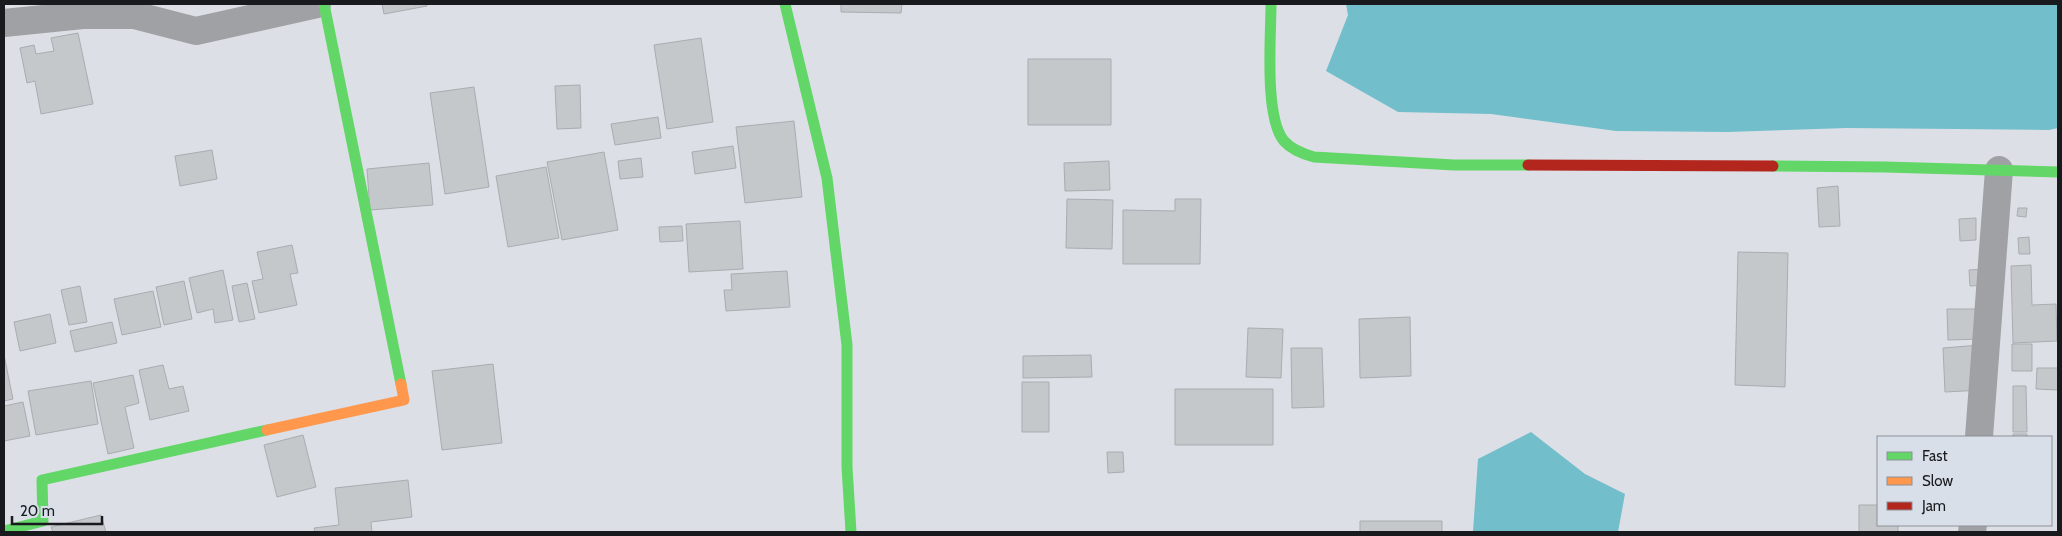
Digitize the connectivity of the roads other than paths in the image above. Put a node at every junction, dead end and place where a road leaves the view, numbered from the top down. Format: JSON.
{"nodes":[{"id":1,"x":317,"y":4,"type":"edge"},
{"id":2,"x":324,"y":4,"type":"edge"},
{"id":3,"x":785,"y":4,"type":"edge"},
{"id":4,"x":1271,"y":4,"type":"edge"},
{"id":5,"x":4,"y":23,"type":"edge"},
{"id":6,"x":1999,"y":170,"type":"junction"},
{"id":7,"x":2058,"y":172,"type":"edge"},
{"id":8,"x":1979,"y":436,"type":"edge"},
{"id":9,"x":4,"y":531,"type":"edge"},
{"id":10,"x":851,"y":532,"type":"edge"}],
"edges":[{"from":1,"to":5,"type":"street"},
{"from":2,"to":9,"type":"street"},
{"from":3,"to":10,"type":"street"},
{"from":4,"to":6,"type":"street"},
{"from":6,"to":7,"type":"street"},
{"from":6,"to":8,"type":"street"}]}
